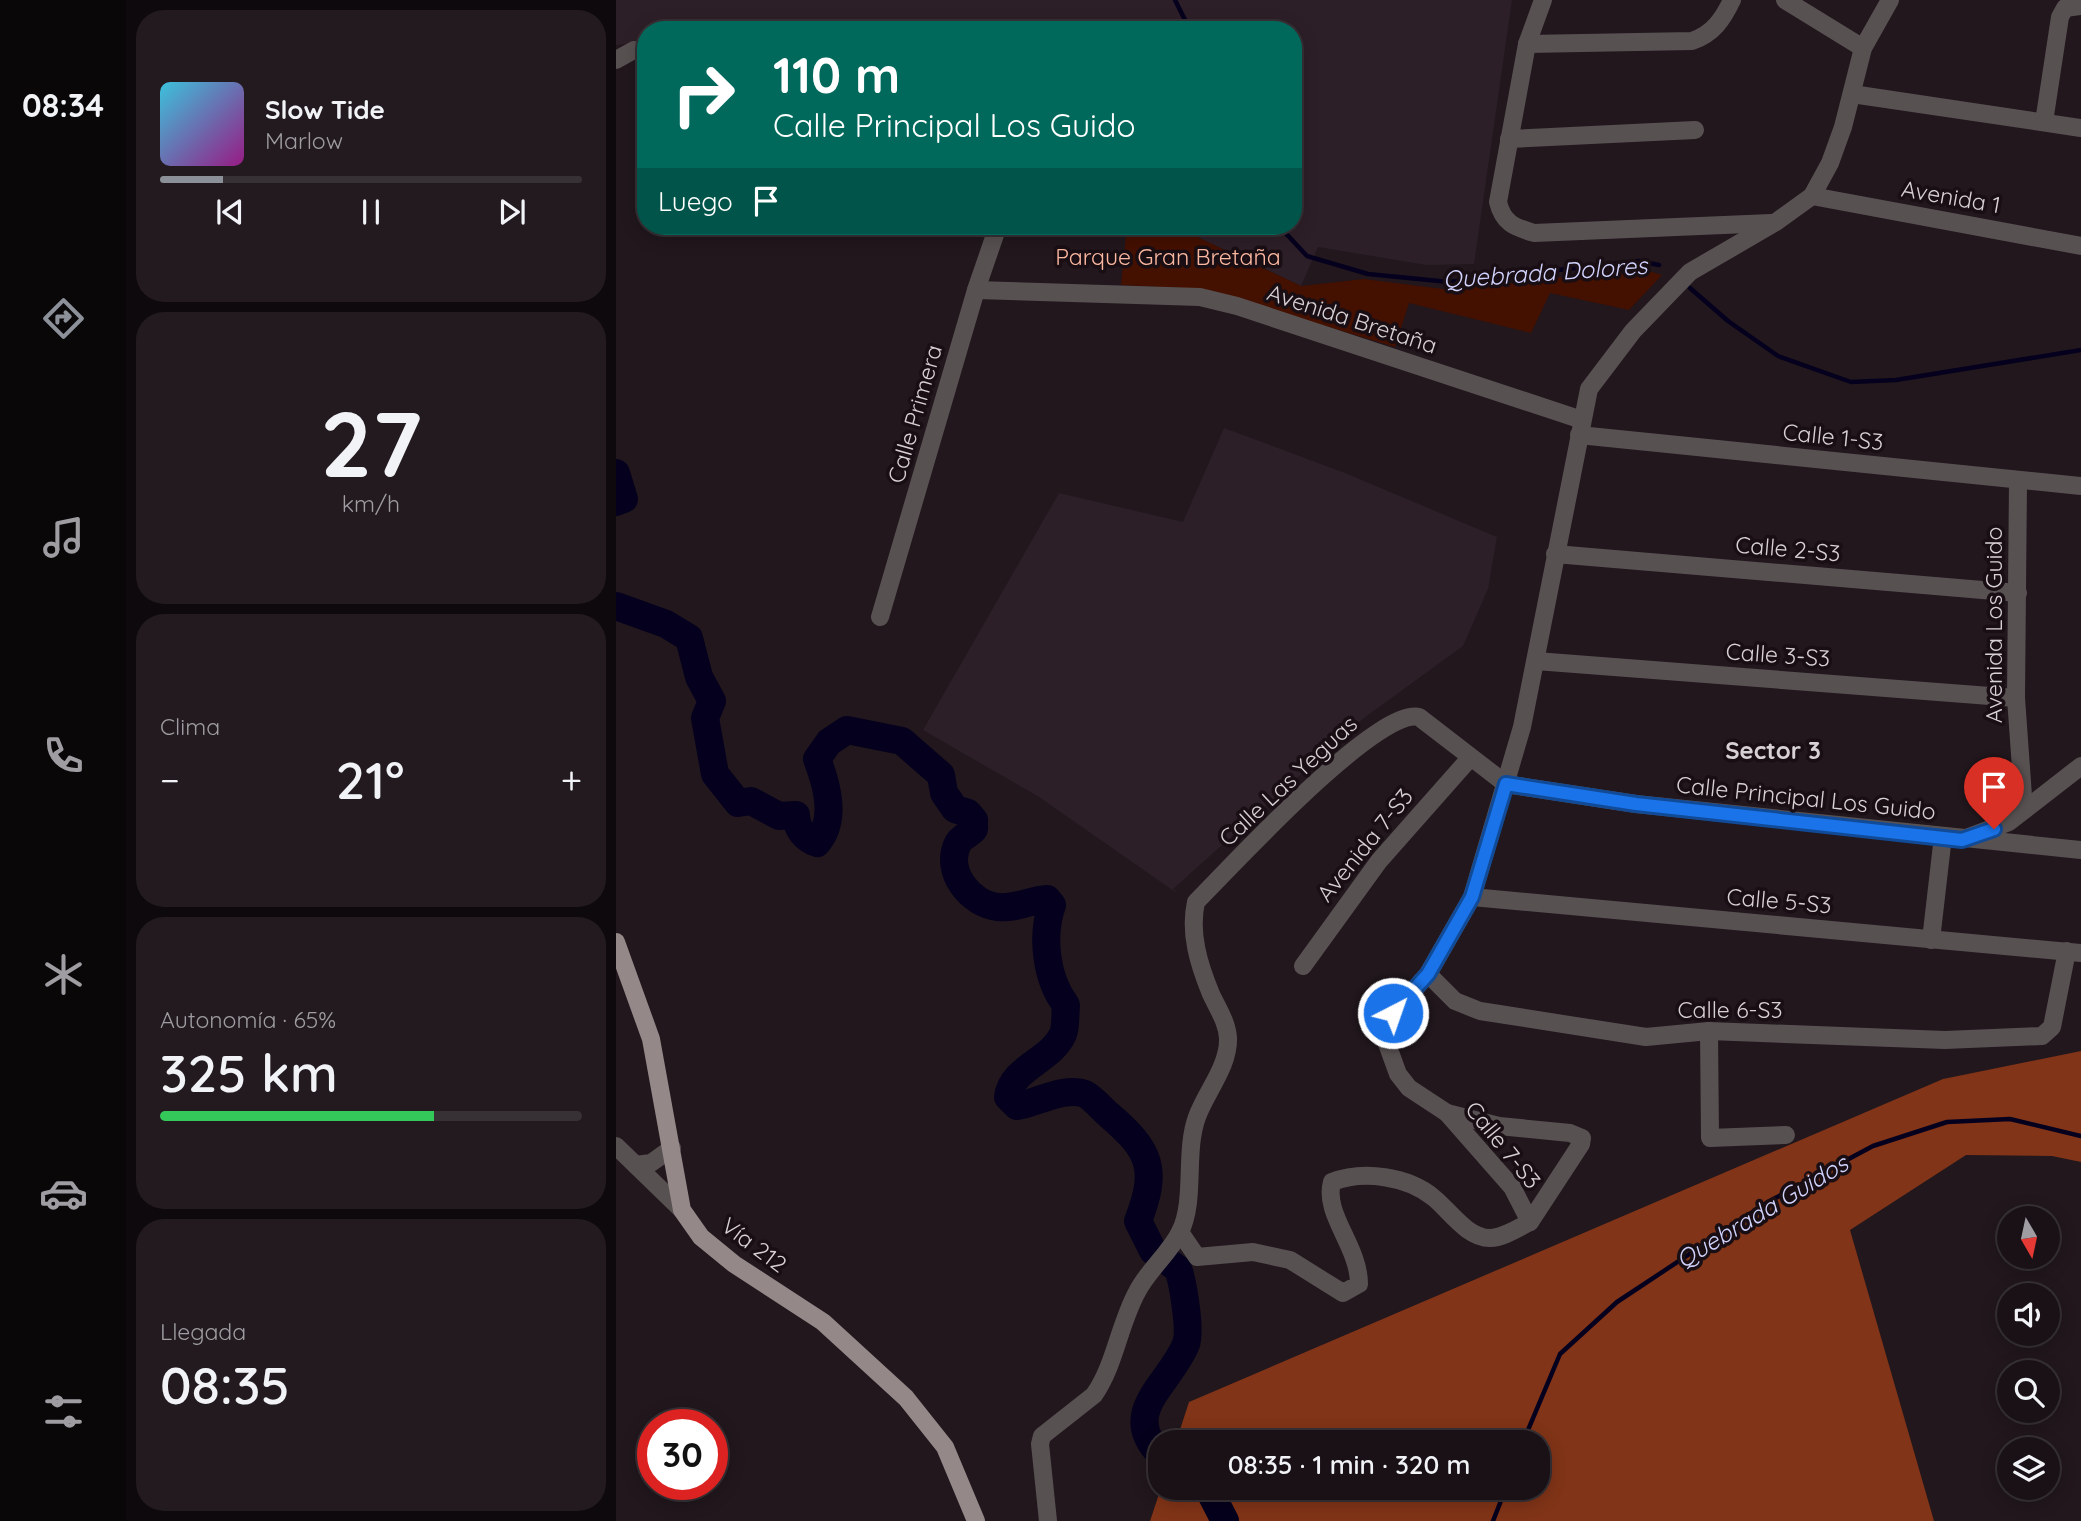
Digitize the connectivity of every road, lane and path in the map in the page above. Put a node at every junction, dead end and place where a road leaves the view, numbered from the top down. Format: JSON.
{"nodes":[{"id":1,"x":1543,"y":0,"type":"edge"},
{"id":2,"x":1732,"y":0,"type":"edge"},
{"id":3,"x":1785,"y":0,"type":"edge"},
{"id":4,"x":1890,"y":0,"type":"edge"},
{"id":5,"x":2073,"y":7,"type":"edge"},
{"id":6,"x":1527,"y":44,"type":"junction"},
{"id":7,"x":1863,"y":48,"type":"junction"},
{"id":8,"x":634,"y":50,"type":"dead end"},
{"id":9,"x":616,"y":60,"type":"edge"},
{"id":10,"x":1852,"y":93,"type":"junction"},
{"id":11,"x":2044,"y":122,"type":"junction"},
{"id":12,"x":2081,"y":128,"type":"edge"},
{"id":13,"x":1695,"y":130,"type":"dead end"},
{"id":14,"x":1509,"y":139,"type":"junction"},
{"id":15,"x":1812,"y":196,"type":"junction"},
{"id":16,"x":1776,"y":222,"type":"junction"},
{"id":17,"x":995,"y":235,"type":"edge"},
{"id":18,"x":2081,"y":246,"type":"edge"},
{"id":19,"x":976,"y":290,"type":"junction"},
{"id":20,"x":1581,"y":427,"type":"junction"},
{"id":21,"x":2018,"y":481,"type":"junction"},
{"id":22,"x":2081,"y":486,"type":"edge"},
{"id":23,"x":1555,"y":554,"type":"junction"},
{"id":24,"x":2018,"y":593,"type":"junction"},
{"id":25,"x":880,"y":617,"type":"dead end"},
{"id":26,"x":1536,"y":661,"type":"junction"},
{"id":27,"x":2016,"y":698,"type":"junction"},
{"id":28,"x":1470,"y":758,"type":"junction"},
{"id":29,"x":2081,"y":766,"type":"edge"},
{"id":30,"x":1506,"y":784,"type":"junction"},
{"id":31,"x":2024,"y":810,"type":"junction"},
{"id":32,"x":1943,"y":836,"type":"junction"},
{"id":33,"x":1962,"y":840,"type":"junction"},
{"id":34,"x":2081,"y":850,"type":"edge"},
{"id":35,"x":1472,"y":897,"type":"junction"},
{"id":36,"x":1931,"y":940,"type":"junction"},
{"id":37,"x":616,"y":942,"type":"edge"},
{"id":38,"x":2074,"y":952,"type":"edge"},
{"id":39,"x":1303,"y":966,"type":"dead end"},
{"id":40,"x":1428,"y":974,"type":"junction"},
{"id":41,"x":1709,"y":1031,"type":"junction"},
{"id":42,"x":1447,"y":1113,"type":"junction"},
{"id":43,"x":1786,"y":1135,"type":"dead end"},
{"id":44,"x":616,"y":1146,"type":"edge"},
{"id":45,"x":672,"y":1148,"type":"junction"},
{"id":46,"x":636,"y":1165,"type":"junction"},
{"id":47,"x":682,"y":1210,"type":"junction"},
{"id":48,"x":1530,"y":1222,"type":"junction"},
{"id":49,"x":1180,"y":1232,"type":"junction"},
{"id":50,"x":976,"y":1521,"type":"edge"},
{"id":51,"x":1048,"y":1521,"type":"edge"}],
"edges":[{"from":1,"to":6,"type":"street"},
{"from":2,"to":6,"type":"street"},
{"from":3,"to":7,"type":"street"},
{"from":4,"to":7,"type":"street"},
{"from":5,"to":11,"type":"street"},
{"from":6,"to":14,"type":"street"},
{"from":7,"to":10,"type":"street"},
{"from":8,"to":9,"type":"street"},
{"from":10,"to":11,"type":"street"},
{"from":10,"to":15,"type":"street"},
{"from":11,"to":12,"type":"street"},
{"from":13,"to":14,"type":"street"},
{"from":14,"to":16,"type":"street"},
{"from":15,"to":16,"type":"street"},
{"from":15,"to":18,"type":"street","name":"Avenida 1"},
{"from":16,"to":20,"type":"street"},
{"from":17,"to":19,"type":"street","name":"Calle Primera"},
{"from":19,"to":20,"type":"street","name":"Avenida Bretaña"},
{"from":19,"to":25,"type":"street","name":"Calle Primera"},
{"from":20,"to":21,"type":"street","name":"Calle 1-S3"},
{"from":20,"to":23,"type":"street"},
{"from":21,"to":22,"type":"street","name":"Calle 1-S3"},
{"from":21,"to":24,"type":"street","name":"Avenida Los Guido"},
{"from":23,"to":24,"type":"street","name":"Calle 2-S3"},
{"from":23,"to":26,"type":"street"},
{"from":24,"to":27,"type":"street","name":"Avenida Los Guido"},
{"from":26,"to":27,"type":"street","name":"Calle 3-S3"},
{"from":26,"to":30,"type":"street"},
{"from":27,"to":31,"type":"street","name":"Avenida Los Guido"},
{"from":28,"to":30,"type":"street","name":"Calle Las Yeguas"},
{"from":28,"to":39,"type":"street","name":"Avenida 7-S3"},
{"from":28,"to":49,"type":"street","name":"Calle Las Yeguas"},
{"from":29,"to":31,"type":"street","name":"Calle Principal Los Guido"},
{"from":30,"to":32,"type":"street","name":"Calle Principal Los Guido"},
{"from":30,"to":35,"type":"street","name":"Calle 7-S3"},
{"from":31,"to":33,"type":"street","name":"Calle Principal Los Guido"},
{"from":32,"to":33,"type":"street","name":"Calle Principal Los Guido"},
{"from":32,"to":36,"type":"street"},
{"from":33,"to":34,"type":"street"},
{"from":35,"to":36,"type":"street","name":"Calle 5-S3"},
{"from":35,"to":40,"type":"street","name":"Calle 7-S3"},
{"from":36,"to":38,"type":"street","name":"Calle 5-S3"},
{"from":37,"to":45,"type":"main road","name":"Vía 212"},
{"from":38,"to":41,"type":"street","name":"Calle 6-S3"},
{"from":40,"to":41,"type":"street","name":"Calle 6-S3"},
{"from":40,"to":42,"type":"street","name":"Calle 7-S3"},
{"from":41,"to":43,"type":"street"},
{"from":42,"to":48,"type":"street","name":"Calle 7-S3"},
{"from":42,"to":48,"type":"street"},
{"from":44,"to":46,"type":"street"},
{"from":45,"to":46,"type":"street"},
{"from":45,"to":47,"type":"main road","name":"Vía 212"},
{"from":46,"to":47,"type":"street"},
{"from":47,"to":50,"type":"main road","name":"Vía 212"},
{"from":48,"to":49,"type":"street","name":"Calle 7-S3"},
{"from":49,"to":51,"type":"street","name":"Calle Las Yeguas"}]}
